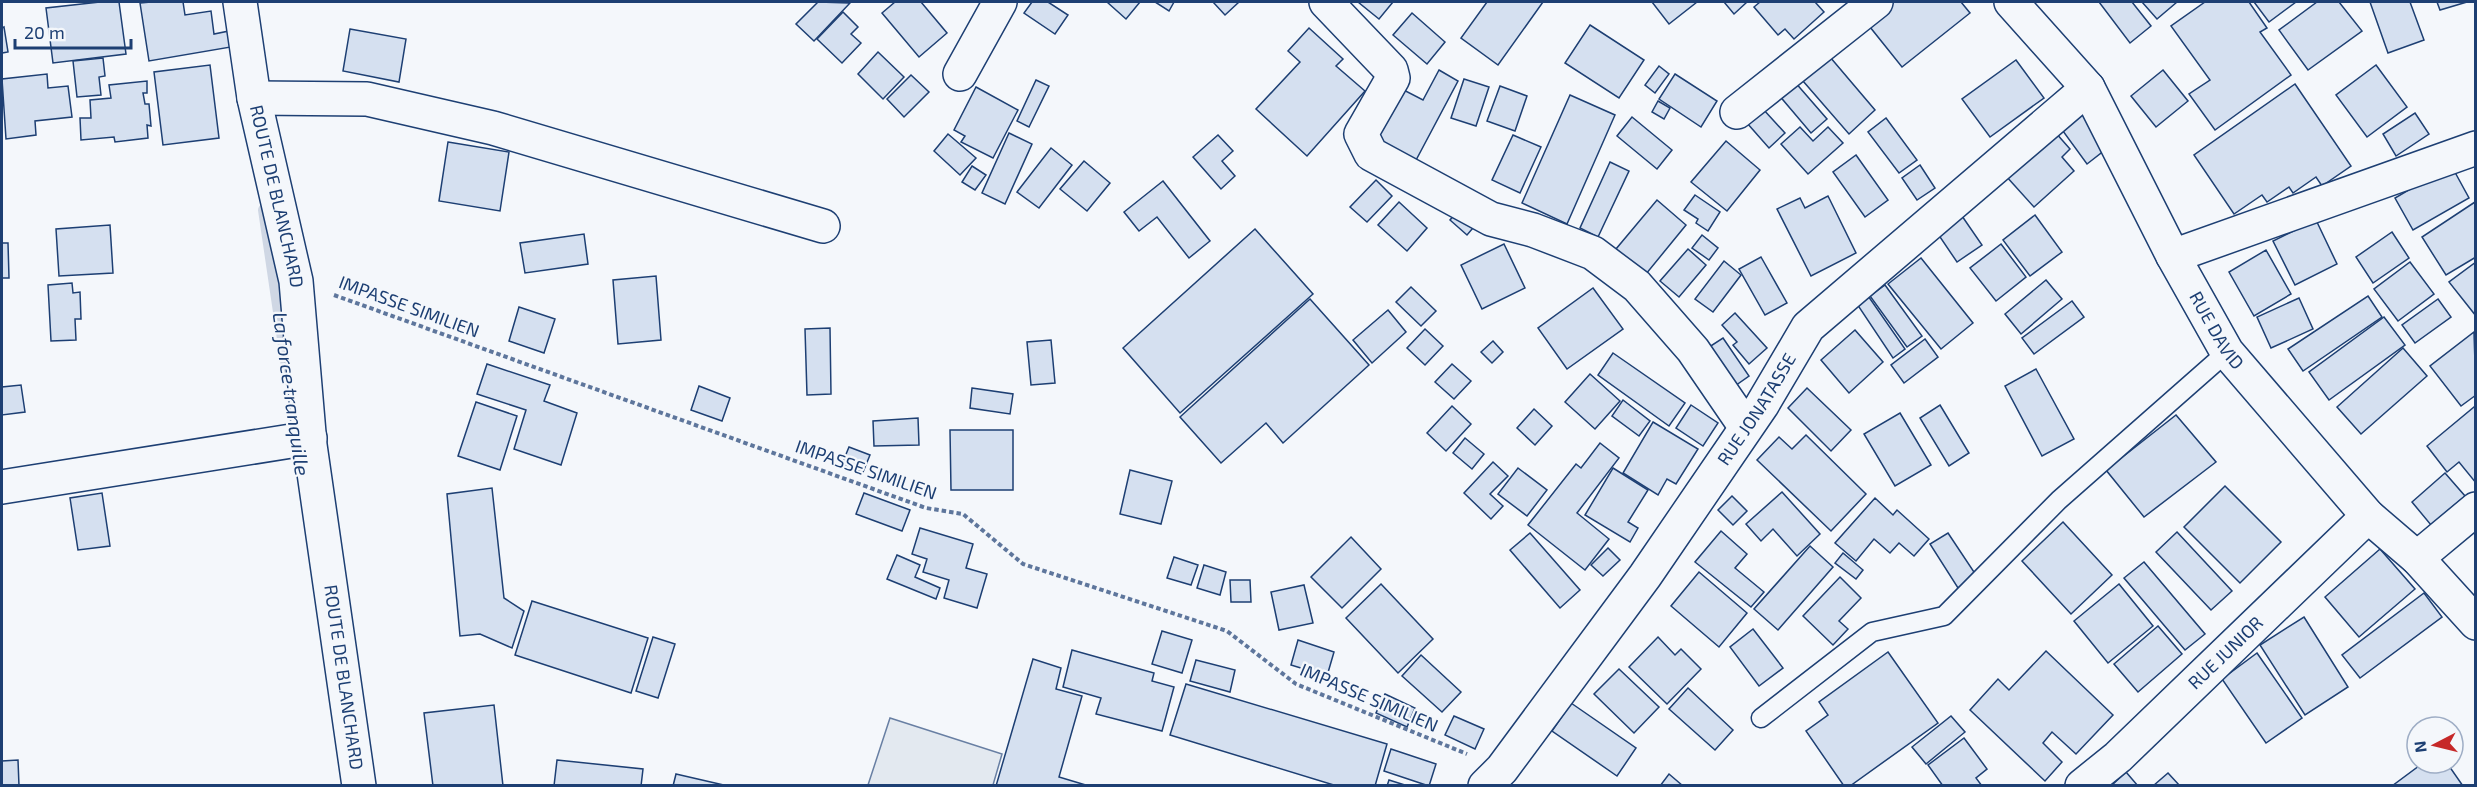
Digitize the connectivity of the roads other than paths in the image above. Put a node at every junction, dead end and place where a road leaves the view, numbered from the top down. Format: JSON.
{"nodes":[{"id":1,"x":240,"y":2,"type":"edge"},
{"id":2,"x":1000,"y":2,"type":"edge"},
{"id":3,"x":1326,"y":2,"type":"edge"},
{"id":4,"x":1876,"y":2,"type":"edge"},
{"id":5,"x":2011,"y":2,"type":"edge"},
{"id":6,"x":960,"y":74,"type":"dead end"},
{"id":7,"x":2088,"y":88,"type":"junction"},
{"id":8,"x":254,"y":98,"type":"junction"},
{"id":9,"x":1737,"y":112,"type":"dead end"},
{"id":10,"x":2475,"y":148,"type":"edge"},
{"id":11,"x":823,"y":226,"type":"dead end"},
{"id":12,"x":2173,"y":255,"type":"junction"},
{"id":13,"x":2228,"y":352,"type":"junction"},
{"id":14,"x":1745,"y":426,"type":"junction"},
{"id":15,"x":310,"y":438,"type":"junction"},
{"id":16,"x":2,"y":487,"type":"edge"},
{"id":17,"x":2475,"y":509,"type":"edge"},
{"id":18,"x":2368,"y":516,"type":"junction"},
{"id":19,"x":2417,"y":558,"type":"junction"},
{"id":20,"x":2475,"y":623,"type":"edge"},
{"id":21,"x":1761,"y":718,"type":"dead end"},
{"id":22,"x":1494,"y":777,"type":"edge"},
{"id":23,"x":359,"y":786,"type":"edge"},
{"id":24,"x":2082,"y":786,"type":"edge"}],
"edges":[{"from":1,"to":8,"type":"street","name":"ROUTE DE BLANCHARD"},
{"from":2,"to":6,"type":"street"},
{"from":3,"to":14,"type":"street"},
{"from":4,"to":9,"type":"street"},
{"from":5,"to":7,"type":"street","name":"RUE DAVID"},
{"from":7,"to":12,"type":"street","name":"RUE DAVID"},
{"from":7,"to":14,"type":"street","name":"RUE JONATASSE"},
{"from":8,"to":11,"type":"street"},
{"from":8,"to":15,"type":"street","name":"ROUTE DE BLANCHARD"},
{"from":10,"to":12,"type":"street"},
{"from":12,"to":13,"type":"street","name":"RUE DAVID"},
{"from":13,"to":18,"type":"street","name":"RUE DAVID"},
{"from":13,"to":21,"type":"lane"},
{"from":14,"to":22,"type":"street","name":"RUE JONATASSE"},
{"from":15,"to":16,"type":"street"},
{"from":15,"to":23,"type":"street","name":"ROUTE DE BLANCHARD"},
{"from":17,"to":19,"type":"street"},
{"from":18,"to":19,"type":"street","name":"RUE DAVID"},
{"from":18,"to":24,"type":"street","name":"RUE JUNIOR"},
{"from":19,"to":20,"type":"street","name":"RUE DAVID"}]}
